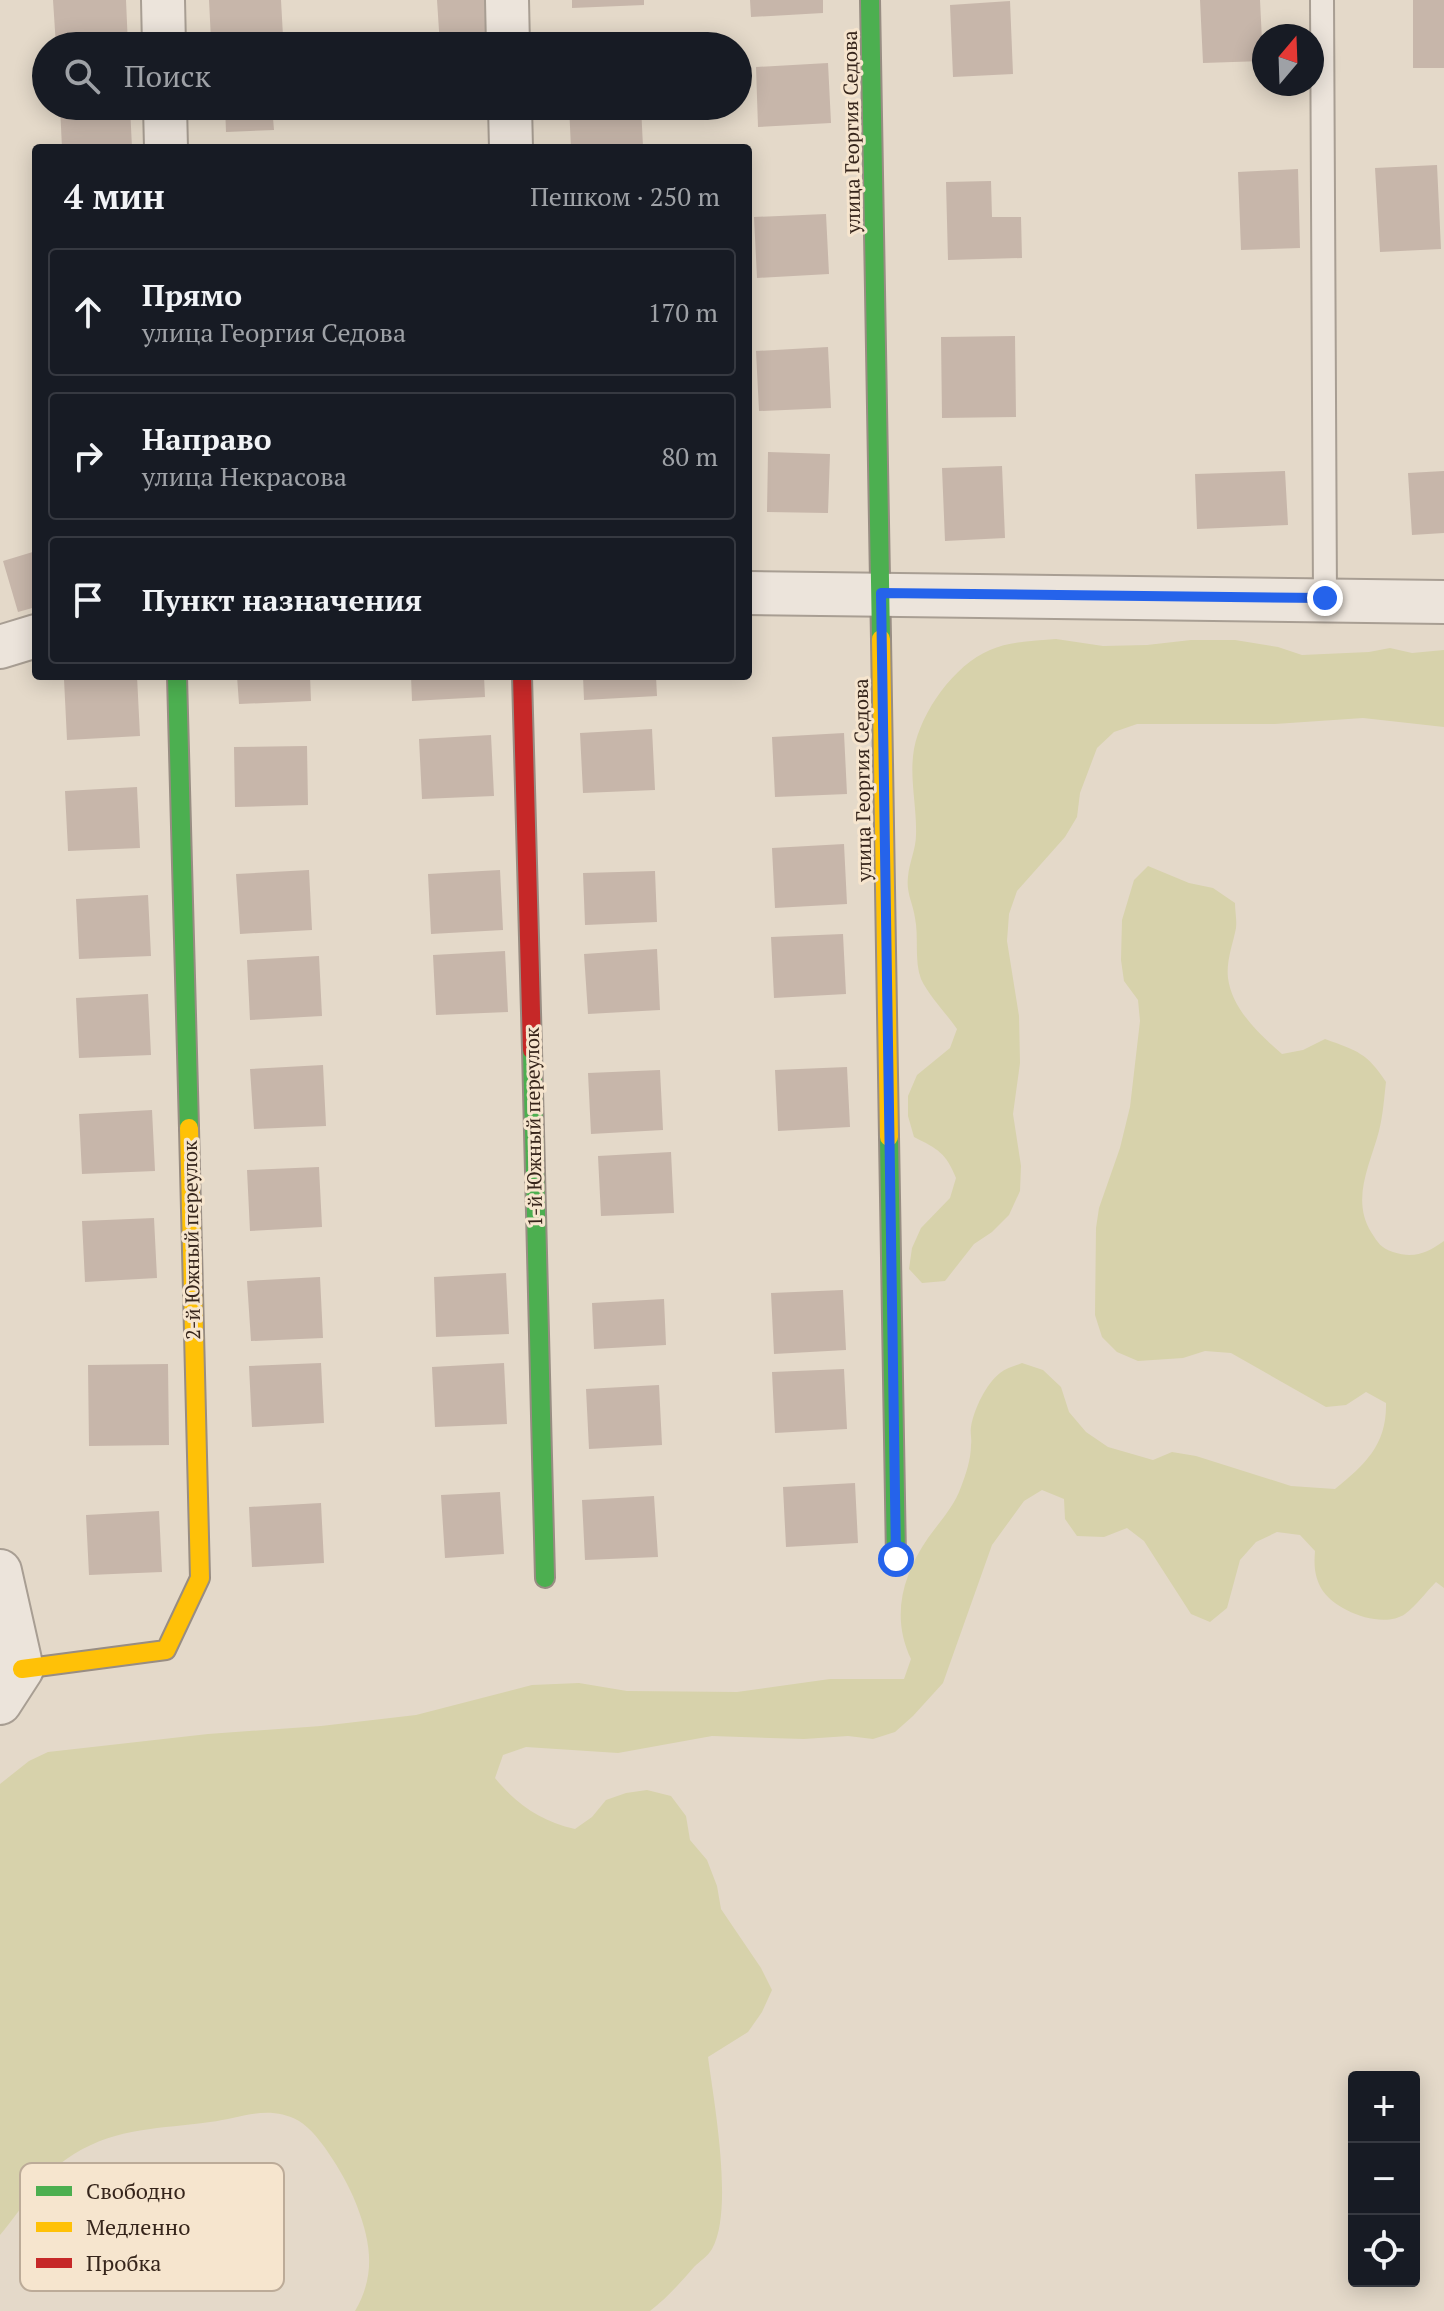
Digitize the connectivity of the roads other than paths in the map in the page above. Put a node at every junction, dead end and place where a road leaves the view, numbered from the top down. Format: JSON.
{"nodes":[{"id":1,"x":163,"y":0,"type":"edge"},
{"id":2,"x":507,"y":0,"type":"edge"},
{"id":3,"x":870,"y":0,"type":"edge"},
{"id":4,"x":1322,"y":0,"type":"edge"},
{"id":5,"x":164,"y":32,"type":"edge"},
{"id":6,"x":508,"y":32,"type":"edge"},
{"id":7,"x":165,"y":120,"type":"edge"},
{"id":8,"x":510,"y":120,"type":"edge"},
{"id":9,"x":166,"y":144,"type":"edge"},
{"id":10,"x":511,"y":144,"type":"edge"},
{"id":11,"x":752,"y":593,"type":"edge"},
{"id":12,"x":881,"y":593,"type":"junction"},
{"id":13,"x":1325,"y":598,"type":"junction"},
{"id":14,"x":1444,"y":602,"type":"edge"},
{"id":15,"x":32,"y":637,"type":"edge"},
{"id":16,"x":0,"y":647,"type":"edge"},
{"id":17,"x":177,"y":680,"type":"edge"},
{"id":18,"x":522,"y":680,"type":"edge"},
{"id":19,"x":896,"y":1559,"type":"dead end"},
{"id":20,"x":0,"y":1571,"type":"edge"},
{"id":21,"x":545,"y":1578,"type":"dead end"},
{"id":22,"x":11,"y":1686,"type":"edge"}],
"edges":[{"from":1,"to":5,"type":"street"},
{"from":2,"to":6,"type":"street"},
{"from":3,"to":12,"type":"street","name":"улица Георгия Седова"},
{"from":4,"to":13,"type":"lane"},
{"from":7,"to":9,"type":"street"},
{"from":8,"to":10,"type":"street"},
{"from":11,"to":12,"type":"street"},
{"from":12,"to":13,"type":"street"},
{"from":12,"to":19,"type":"street","name":"улица Георгия Седова"},
{"from":13,"to":14,"type":"street"},
{"from":15,"to":16,"type":"street"},
{"from":17,"to":22,"type":"street","name":"2-й Южный переулок"},
{"from":18,"to":21,"type":"street","name":"1-й Южный переулок"},
{"from":20,"to":22,"type":"street"}]}
